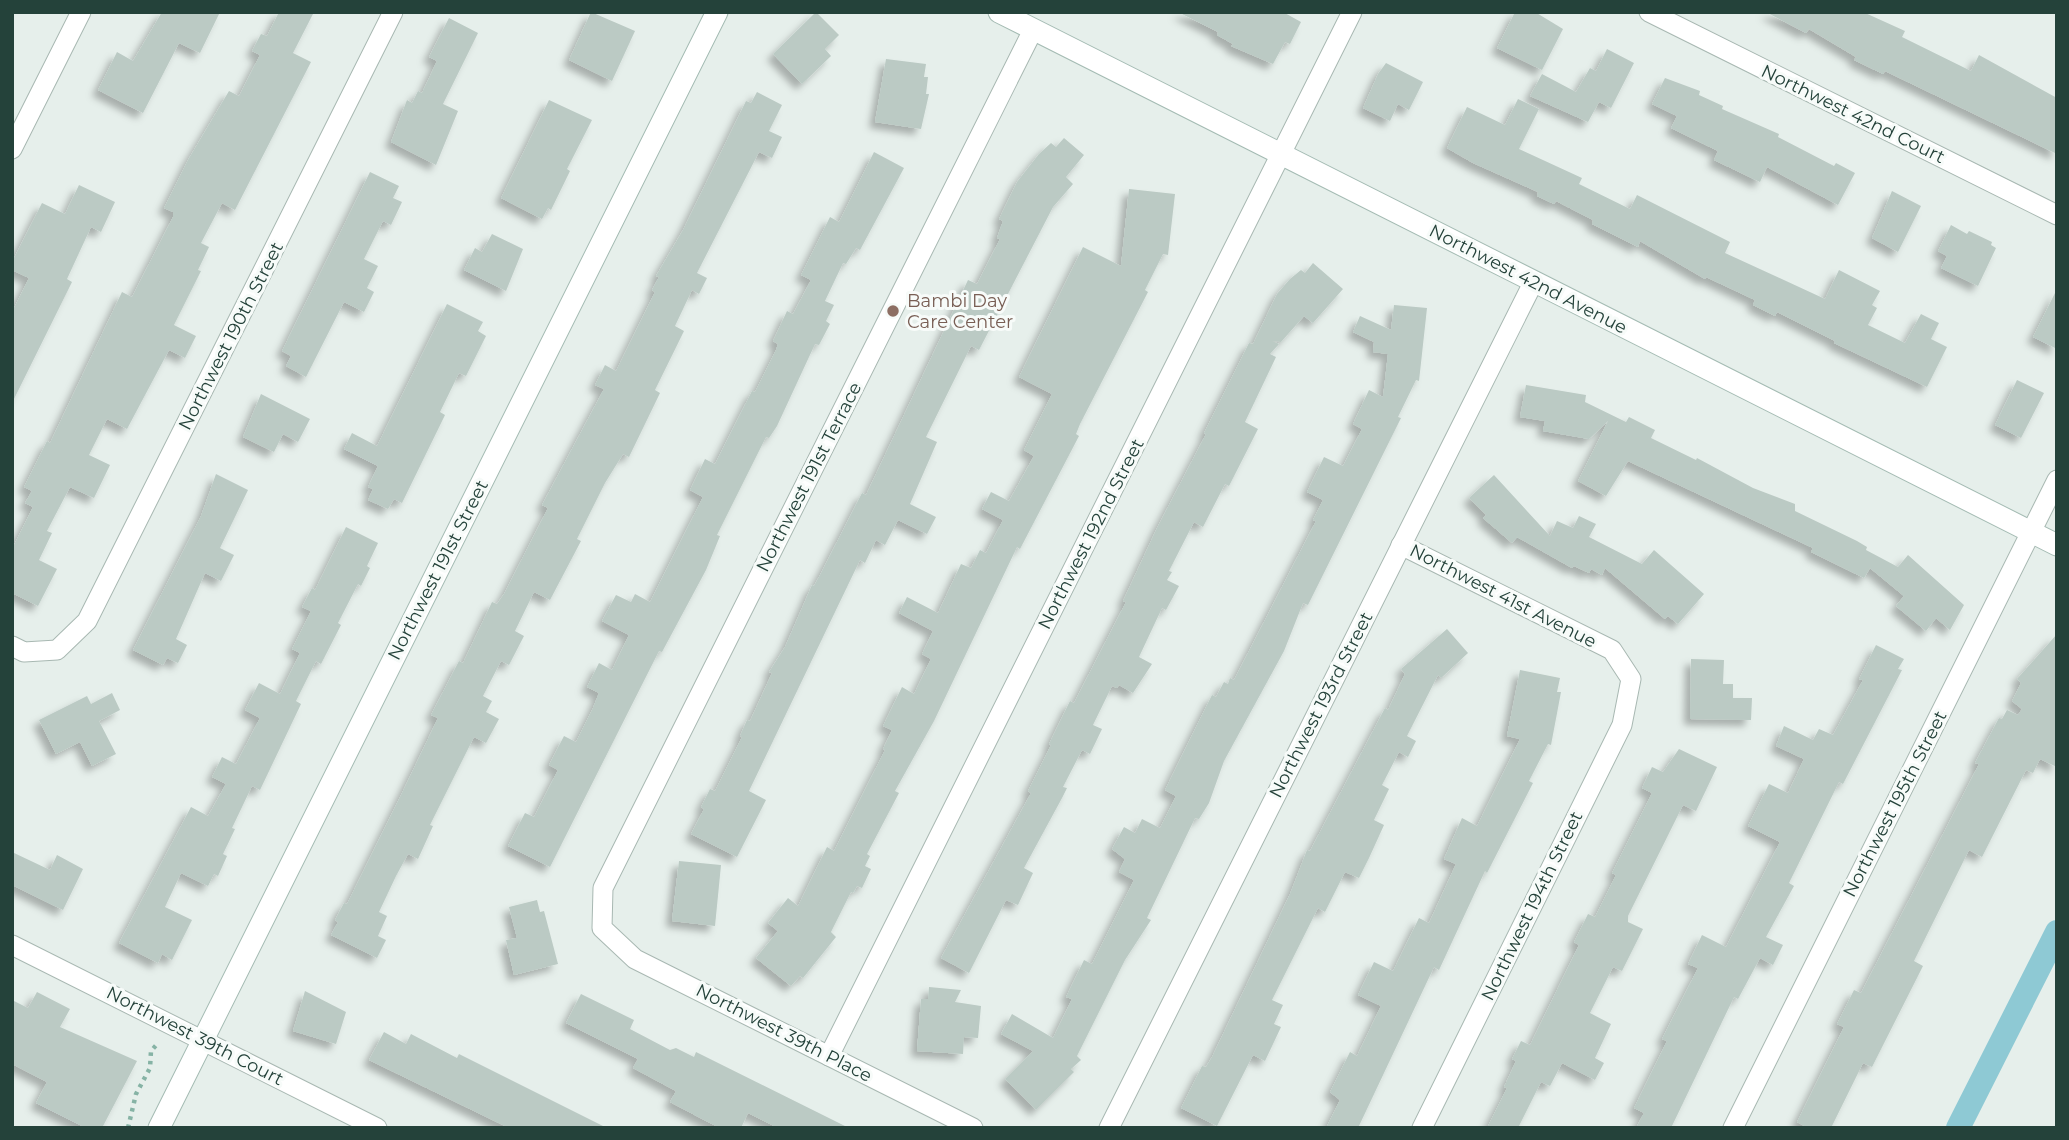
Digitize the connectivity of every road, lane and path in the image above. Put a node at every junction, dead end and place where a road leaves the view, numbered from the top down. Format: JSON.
{"nodes":[{"id":1,"x":81,"y":12,"type":"edge"},
{"id":2,"x":393,"y":12,"type":"edge"},
{"id":3,"x":717,"y":12,"type":"edge"},
{"id":4,"x":999,"y":12,"type":"edge"},
{"id":5,"x":1352,"y":12,"type":"edge"},
{"id":6,"x":1649,"y":12,"type":"edge"},
{"id":7,"x":1034,"y":30,"type":"junction"},
{"id":8,"x":12,"y":149,"type":"edge"},
{"id":9,"x":1282,"y":154,"type":"junction"},
{"id":10,"x":2057,"y":215,"type":"edge"},
{"id":11,"x":1534,"y":282,"type":"junction"},
{"id":12,"x":2057,"y":480,"type":"edge"},
{"id":13,"x":2031,"y":533,"type":"junction"},
{"id":14,"x":1401,"y":545,"type":"junction"},
{"id":15,"x":2057,"y":545,"type":"edge"},
{"id":16,"x":12,"y":646,"type":"edge"},
{"id":17,"x":1631,"y":679,"type":"joint"},
{"id":18,"x":602,"y":928,"type":"joint"},
{"id":19,"x":12,"y":944,"type":"edge"},
{"id":20,"x":170,"y":1024,"type":"junction"},
{"id":21,"x":202,"y":1040,"type":"junction"},
{"id":22,"x":829,"y":1056,"type":"junction"},
{"id":23,"x":128,"y":1128,"type":"edge"},
{"id":24,"x":159,"y":1128,"type":"edge"},
{"id":25,"x":377,"y":1128,"type":"edge"},
{"id":26,"x":973,"y":1128,"type":"edge"},
{"id":27,"x":1109,"y":1128,"type":"edge"},
{"id":28,"x":1422,"y":1128,"type":"edge"},
{"id":29,"x":1733,"y":1128,"type":"edge"}],
"edges":[{"from":1,"to":8,"type":"street"},
{"from":2,"to":16,"type":"street","name":"Northwest 190th Street"},
{"from":3,"to":21,"type":"street","name":"Northwest 191st Street"},
{"from":4,"to":7,"type":"street","name":"Northwest 42nd Avenue"},
{"from":5,"to":9,"type":"street","name":"Northwest 192nd Street"},
{"from":6,"to":10,"type":"street","name":"Northwest 42nd Court"},
{"from":7,"to":9,"type":"street","name":"Northwest 42nd Avenue"},
{"from":7,"to":18,"type":"street","name":"Northwest 191st Terrace"},
{"from":9,"to":11,"type":"street","name":"Northwest 42nd Avenue"},
{"from":9,"to":22,"type":"street","name":"Northwest 192nd Street"},
{"from":11,"to":13,"type":"street","name":"Northwest 42nd Avenue"},
{"from":11,"to":14,"type":"street","name":"Northwest 193rd Street"},
{"from":12,"to":13,"type":"street","name":"Northwest 195th Street"},
{"from":13,"to":15,"type":"street","name":"Northwest 42nd Avenue"},
{"from":13,"to":29,"type":"street","name":"Northwest 195th Street"},
{"from":14,"to":17,"type":"street","name":"Northwest 41st Avenue"},
{"from":14,"to":27,"type":"street","name":"Northwest 193rd Street"},
{"from":17,"to":28,"type":"street","name":"Northwest 194th Street"},
{"from":18,"to":22,"type":"street","name":"Northwest 39th Place"},
{"from":19,"to":20,"type":"street","name":"Northwest 39th Court"},
{"from":20,"to":21,"type":"street","name":"Northwest 39th Court"},
{"from":20,"to":23,"type":"path"},
{"from":21,"to":24,"type":"street","name":"Northwest 191st Street"},
{"from":21,"to":25,"type":"street","name":"Northwest 39th Court"},
{"from":22,"to":26,"type":"street","name":"Northwest 39th Place"}]}
